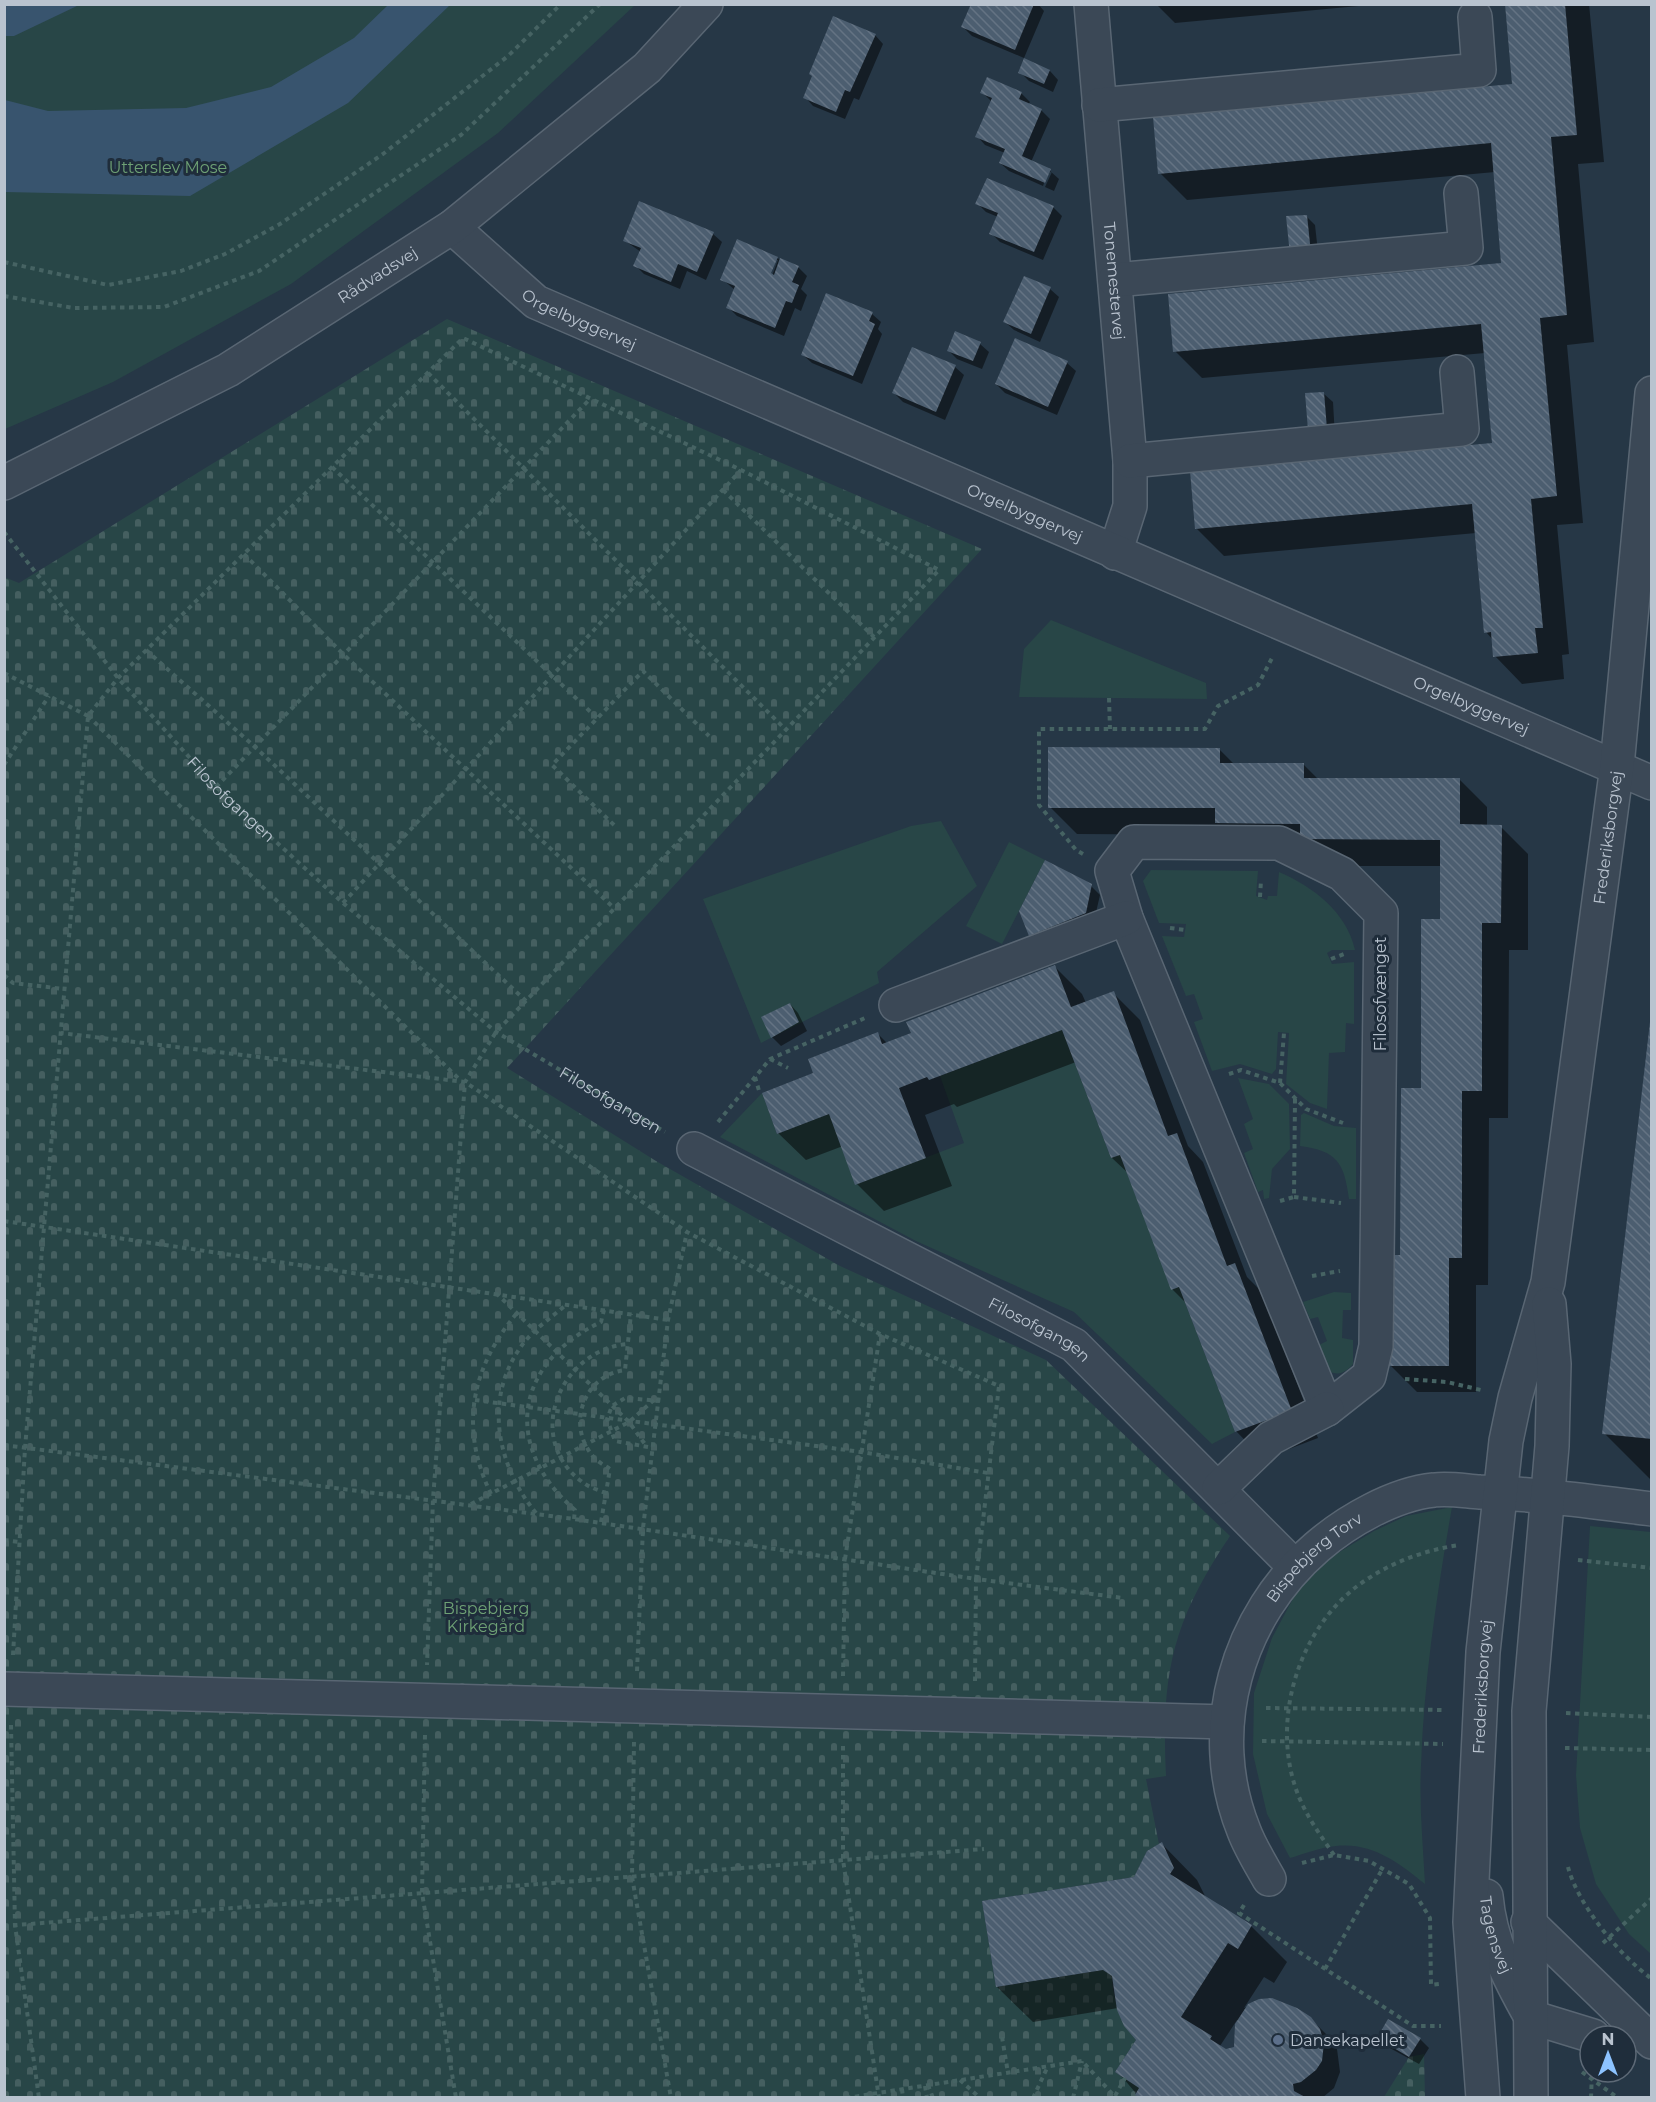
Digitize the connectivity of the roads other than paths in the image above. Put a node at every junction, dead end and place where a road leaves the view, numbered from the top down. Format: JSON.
{"nodes":[{"id":1,"x":706,"y":4,"type":"edge"},
{"id":2,"x":1091,"y":4,"type":"edge"},
{"id":3,"x":1475,"y":17,"type":"dead end"},
{"id":4,"x":1100,"y":105,"type":"junction"},
{"id":5,"x":1461,"y":193,"type":"dead end"},
{"id":6,"x":452,"y":227,"type":"junction"},
{"id":7,"x":1115,"y":280,"type":"junction"},
{"id":8,"x":1457,"y":372,"type":"dead end"},
{"id":9,"x":1652,"y":393,"type":"edge"},
{"id":10,"x":1130,"y":461,"type":"junction"},
{"id":11,"x":4,"y":483,"type":"edge"},
{"id":12,"x":1115,"y":553,"type":"junction"},
{"id":13,"x":1617,"y":766,"type":"junction"},
{"id":14,"x":1652,"y":783,"type":"edge"},
{"id":15,"x":1126,"y":918,"type":"junction"},
{"id":16,"x":896,"y":1005,"type":"road end"},
{"id":17,"x":694,"y":1149,"type":"road end"},
{"id":18,"x":1548,"y":1282,"type":"junction"},
{"id":19,"x":1327,"y":1409,"type":"junction"},
{"id":20,"x":1219,"y":1488,"type":"junction"},
{"id":21,"x":1501,"y":1492,"type":"junction"},
{"id":22,"x":1546,"y":1497,"type":"junction"},
{"id":23,"x":1652,"y":1509,"type":"edge"},
{"id":24,"x":1294,"y":1566,"type":"junction"},
{"id":25,"x":8,"y":1689,"type":"edge"},
{"id":26,"x":1228,"y":1722,"type":"junction"},
{"id":27,"x":1476,"y":1780,"type":"junction"},
{"id":28,"x":1269,"y":1879,"type":"road end"},
{"id":29,"x":1528,"y":1922,"type":"junction"},
{"id":30,"x":1531,"y":2017,"type":"junction"},
{"id":31,"x":1578,"y":2031,"type":"edge"},
{"id":32,"x":1644,"y":2041,"type":"edge"},
{"id":33,"x":1483,"y":2097,"type":"edge"},
{"id":34,"x":1531,"y":2097,"type":"edge"}],
"edges":[{"from":1,"to":6,"type":"street","name":"Rådvadsvej"},
{"from":2,"to":4,"type":"street","name":"Tonemestervej"},
{"from":3,"to":4,"type":"street"},
{"from":4,"to":7,"type":"street","name":"Tonemestervej"},
{"from":5,"to":7,"type":"street"},
{"from":6,"to":11,"type":"street","name":"Rådvadsvej"},
{"from":6,"to":12,"type":"street","name":"Orgelbyggervej"},
{"from":7,"to":10,"type":"street","name":"Tonemestervej"},
{"from":8,"to":10,"type":"street"},
{"from":9,"to":13,"type":"street","name":"Frederiksborgvej"},
{"from":10,"to":12,"type":"street","name":"Tonemestervej"},
{"from":12,"to":13,"type":"street","name":"Orgelbyggervej"},
{"from":13,"to":14,"type":"street","name":"Orgelbyggervej"},
{"from":13,"to":18,"type":"street","name":"Frederiksborgvej"},
{"from":15,"to":16,"type":"street"},
{"from":15,"to":19,"type":"street"},
{"from":15,"to":19,"type":"street","name":"Filosofvænget"},
{"from":17,"to":20,"type":"street","name":"Filosofgangen"},
{"from":18,"to":21,"type":"street","name":"Frederiksborgvej"},
{"from":18,"to":22,"type":"street","name":"Frederiksborgvej"},
{"from":19,"to":20,"type":"street"},
{"from":20,"to":24,"type":"street","name":"Filosofgangen"},
{"from":21,"to":22,"type":"street","name":"Bispebjerg Torv"},
{"from":21,"to":24,"type":"street","name":"Bispebjerg Torv"},
{"from":21,"to":27,"type":"street","name":"Frederiksborgvej"},
{"from":22,"to":23,"type":"street","name":"Bispebjerg Torv"},
{"from":22,"to":29,"type":"street","name":"Frederiksborgvej"},
{"from":24,"to":26,"type":"street","name":"Bispebjerg Torv"},
{"from":25,"to":26,"type":"street"},
{"from":26,"to":28,"type":"street","name":"Bispebjerg Torv"},
{"from":27,"to":30,"type":"street","name":"Tagensvej"},
{"from":27,"to":33,"type":"street","name":"Frederiksborgvej"},
{"from":29,"to":30,"type":"street","name":"Frederiksborgvej"},
{"from":29,"to":32,"type":"street","name":"Tagensvej"},
{"from":30,"to":31,"type":"street"},
{"from":30,"to":34,"type":"street","name":"Frederiksborgvej"}]}
